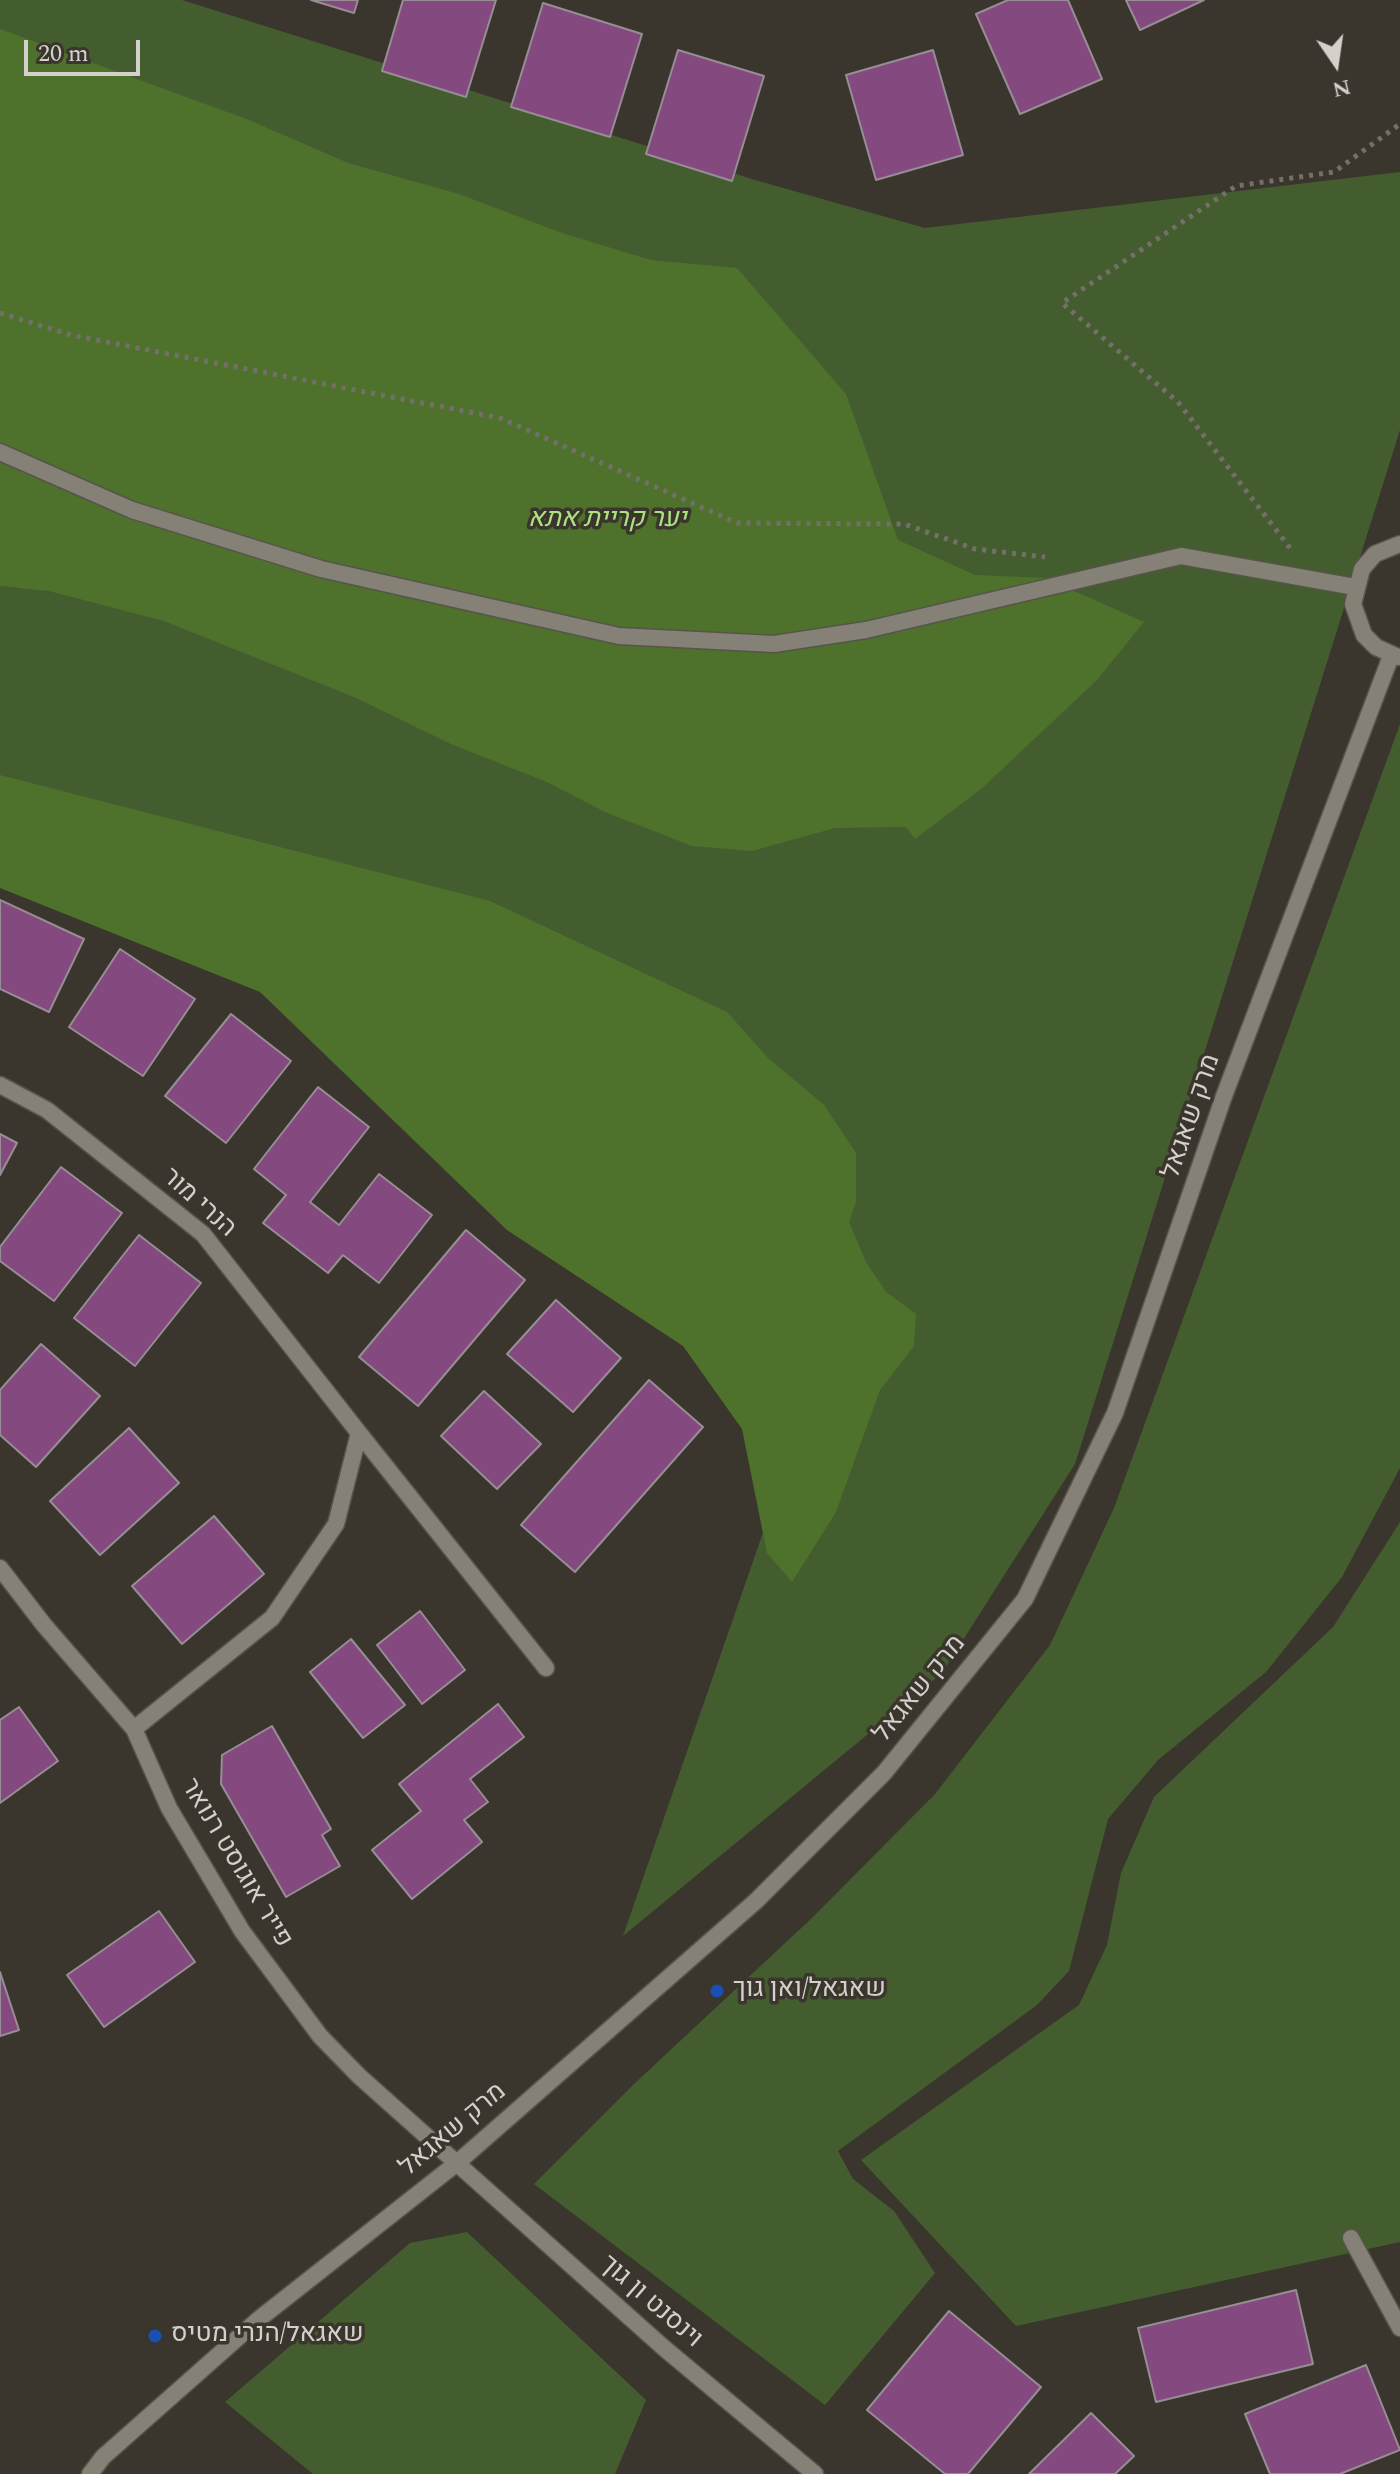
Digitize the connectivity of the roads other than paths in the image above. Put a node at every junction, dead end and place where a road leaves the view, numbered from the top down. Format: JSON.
{"nodes":[{"id":1,"x":0,"y":452,"type":"edge"},
{"id":2,"x":1400,"y":544,"type":"edge"},
{"id":3,"x":1355,"y":587,"type":"junction"},
{"id":4,"x":1395,"y":657,"type":"edge"},
{"id":5,"x":0,"y":1085,"type":"edge"},
{"id":6,"x":359,"y":1433,"type":"junction"},
{"id":7,"x":0,"y":1568,"type":"edge"},
{"id":8,"x":546,"y":1668,"type":"dead end"},
{"id":9,"x":134,"y":1729,"type":"junction"},
{"id":10,"x":457,"y":2163,"type":"junction"},
{"id":11,"x":1351,"y":2238,"type":"dead end"},
{"id":12,"x":1400,"y":2328,"type":"edge"},
{"id":13,"x":90,"y":2474,"type":"edge"},
{"id":14,"x":815,"y":2474,"type":"edge"}],
"edges":[{"from":1,"to":3,"type":"street"},
{"from":2,"to":3,"type":"street"},
{"from":3,"to":4,"type":"street"},
{"from":4,"to":10,"type":"street","name":"מרק שאגאל"},
{"from":5,"to":6,"type":"street","name":"הנרי מור"},
{"from":6,"to":8,"type":"street","name":"הנרי מור"},
{"from":6,"to":9,"type":"street"},
{"from":7,"to":9,"type":"street","name":"פייר אוגוסט רנואר"},
{"from":9,"to":10,"type":"street","name":"פייר אוגוסט רנואר"},
{"from":10,"to":13,"type":"street","name":"מרק שאגאל"},
{"from":10,"to":14,"type":"street","name":"וינסנט ון גוך"},
{"from":11,"to":12,"type":"street"}]}
